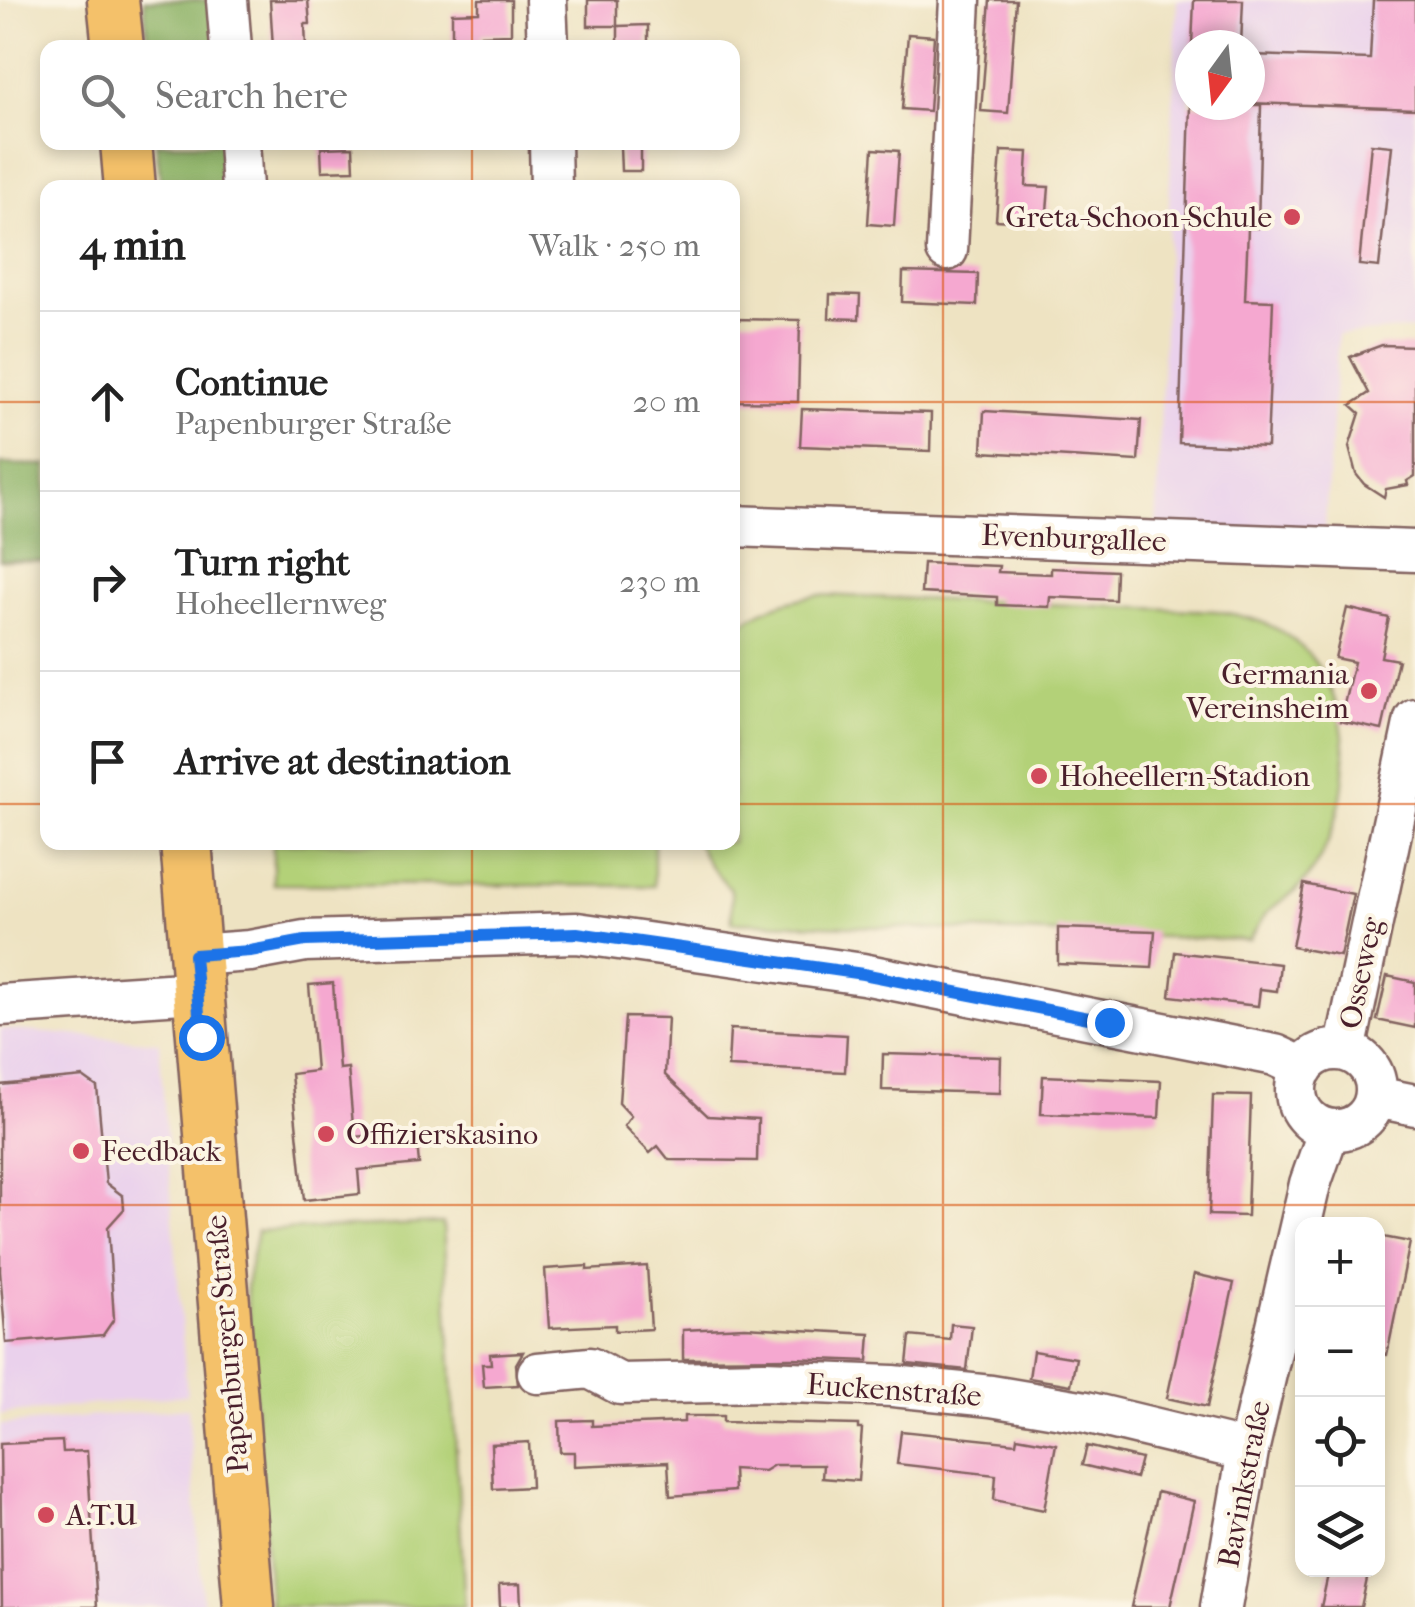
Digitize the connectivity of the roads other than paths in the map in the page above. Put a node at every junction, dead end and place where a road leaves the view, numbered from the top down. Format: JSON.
{"nodes":[{"id":1,"x":114,"y":0,"type":"edge"},
{"id":2,"x":227,"y":0,"type":"edge"},
{"id":3,"x":546,"y":0,"type":"edge"},
{"id":4,"x":960,"y":0,"type":"edge"},
{"id":5,"x":117,"y":40,"type":"edge"},
{"id":6,"x":230,"y":40,"type":"edge"},
{"id":7,"x":548,"y":40,"type":"edge"},
{"id":8,"x":127,"y":150,"type":"edge"},
{"id":9,"x":239,"y":150,"type":"edge"},
{"id":10,"x":550,"y":150,"type":"edge"},
{"id":11,"x":129,"y":180,"type":"edge"},
{"id":12,"x":241,"y":180,"type":"edge"},
{"id":13,"x":551,"y":180,"type":"edge"},
{"id":14,"x":947,"y":250,"type":"dead end"},
{"id":15,"x":740,"y":527,"type":"edge"},
{"id":16,"x":1415,"y":551,"type":"edge"},
{"id":17,"x":1415,"y":719,"type":"edge"},
{"id":18,"x":187,"y":850,"type":"edge"},
{"id":19,"x":196,"y":974,"type":"junction"},
{"id":20,"x":0,"y":1005,"type":"edge"},
{"id":21,"x":1345,"y":1051,"type":"junction"},
{"id":22,"x":1303,"y":1068,"type":"junction"},
{"id":23,"x":1376,"y":1097,"type":"junction"},
{"id":24,"x":1415,"y":1105,"type":"edge"},
{"id":25,"x":1328,"y":1130,"type":"junction"},
{"id":26,"x":538,"y":1373,"type":"dead end"},
{"id":27,"x":1248,"y":1451,"type":"junction"},
{"id":28,"x":249,"y":1607,"type":"edge"},
{"id":29,"x":1221,"y":1607,"type":"edge"}],
"edges":[{"from":1,"to":5,"type":"main road"},
{"from":2,"to":6,"type":"street"},
{"from":3,"to":7,"type":"street"},
{"from":4,"to":14,"type":"street"},
{"from":8,"to":11,"type":"main road"},
{"from":9,"to":12,"type":"street"},
{"from":10,"to":13,"type":"street"},
{"from":15,"to":16,"type":"street","name":"Evenburgallee"},
{"from":17,"to":21,"type":"street","name":"Osseweg"},
{"from":18,"to":19,"type":"main road","name":"Papenburger Straße"},
{"from":19,"to":20,"type":"street"},
{"from":19,"to":22,"type":"street"},
{"from":19,"to":28,"type":"main road","name":"Papenburger Straße"},
{"from":21,"to":22,"type":"street","name":"Osseweg"},
{"from":21,"to":23,"type":"street","name":"Osseweg"},
{"from":22,"to":25,"type":"street"},
{"from":23,"to":24,"type":"street"},
{"from":23,"to":25,"type":"street"},
{"from":25,"to":27,"type":"street","name":"Bavinkstraße"},
{"from":26,"to":27,"type":"street","name":"Euckenstraße"},
{"from":27,"to":29,"type":"street","name":"Bavinkstraße"}]}
